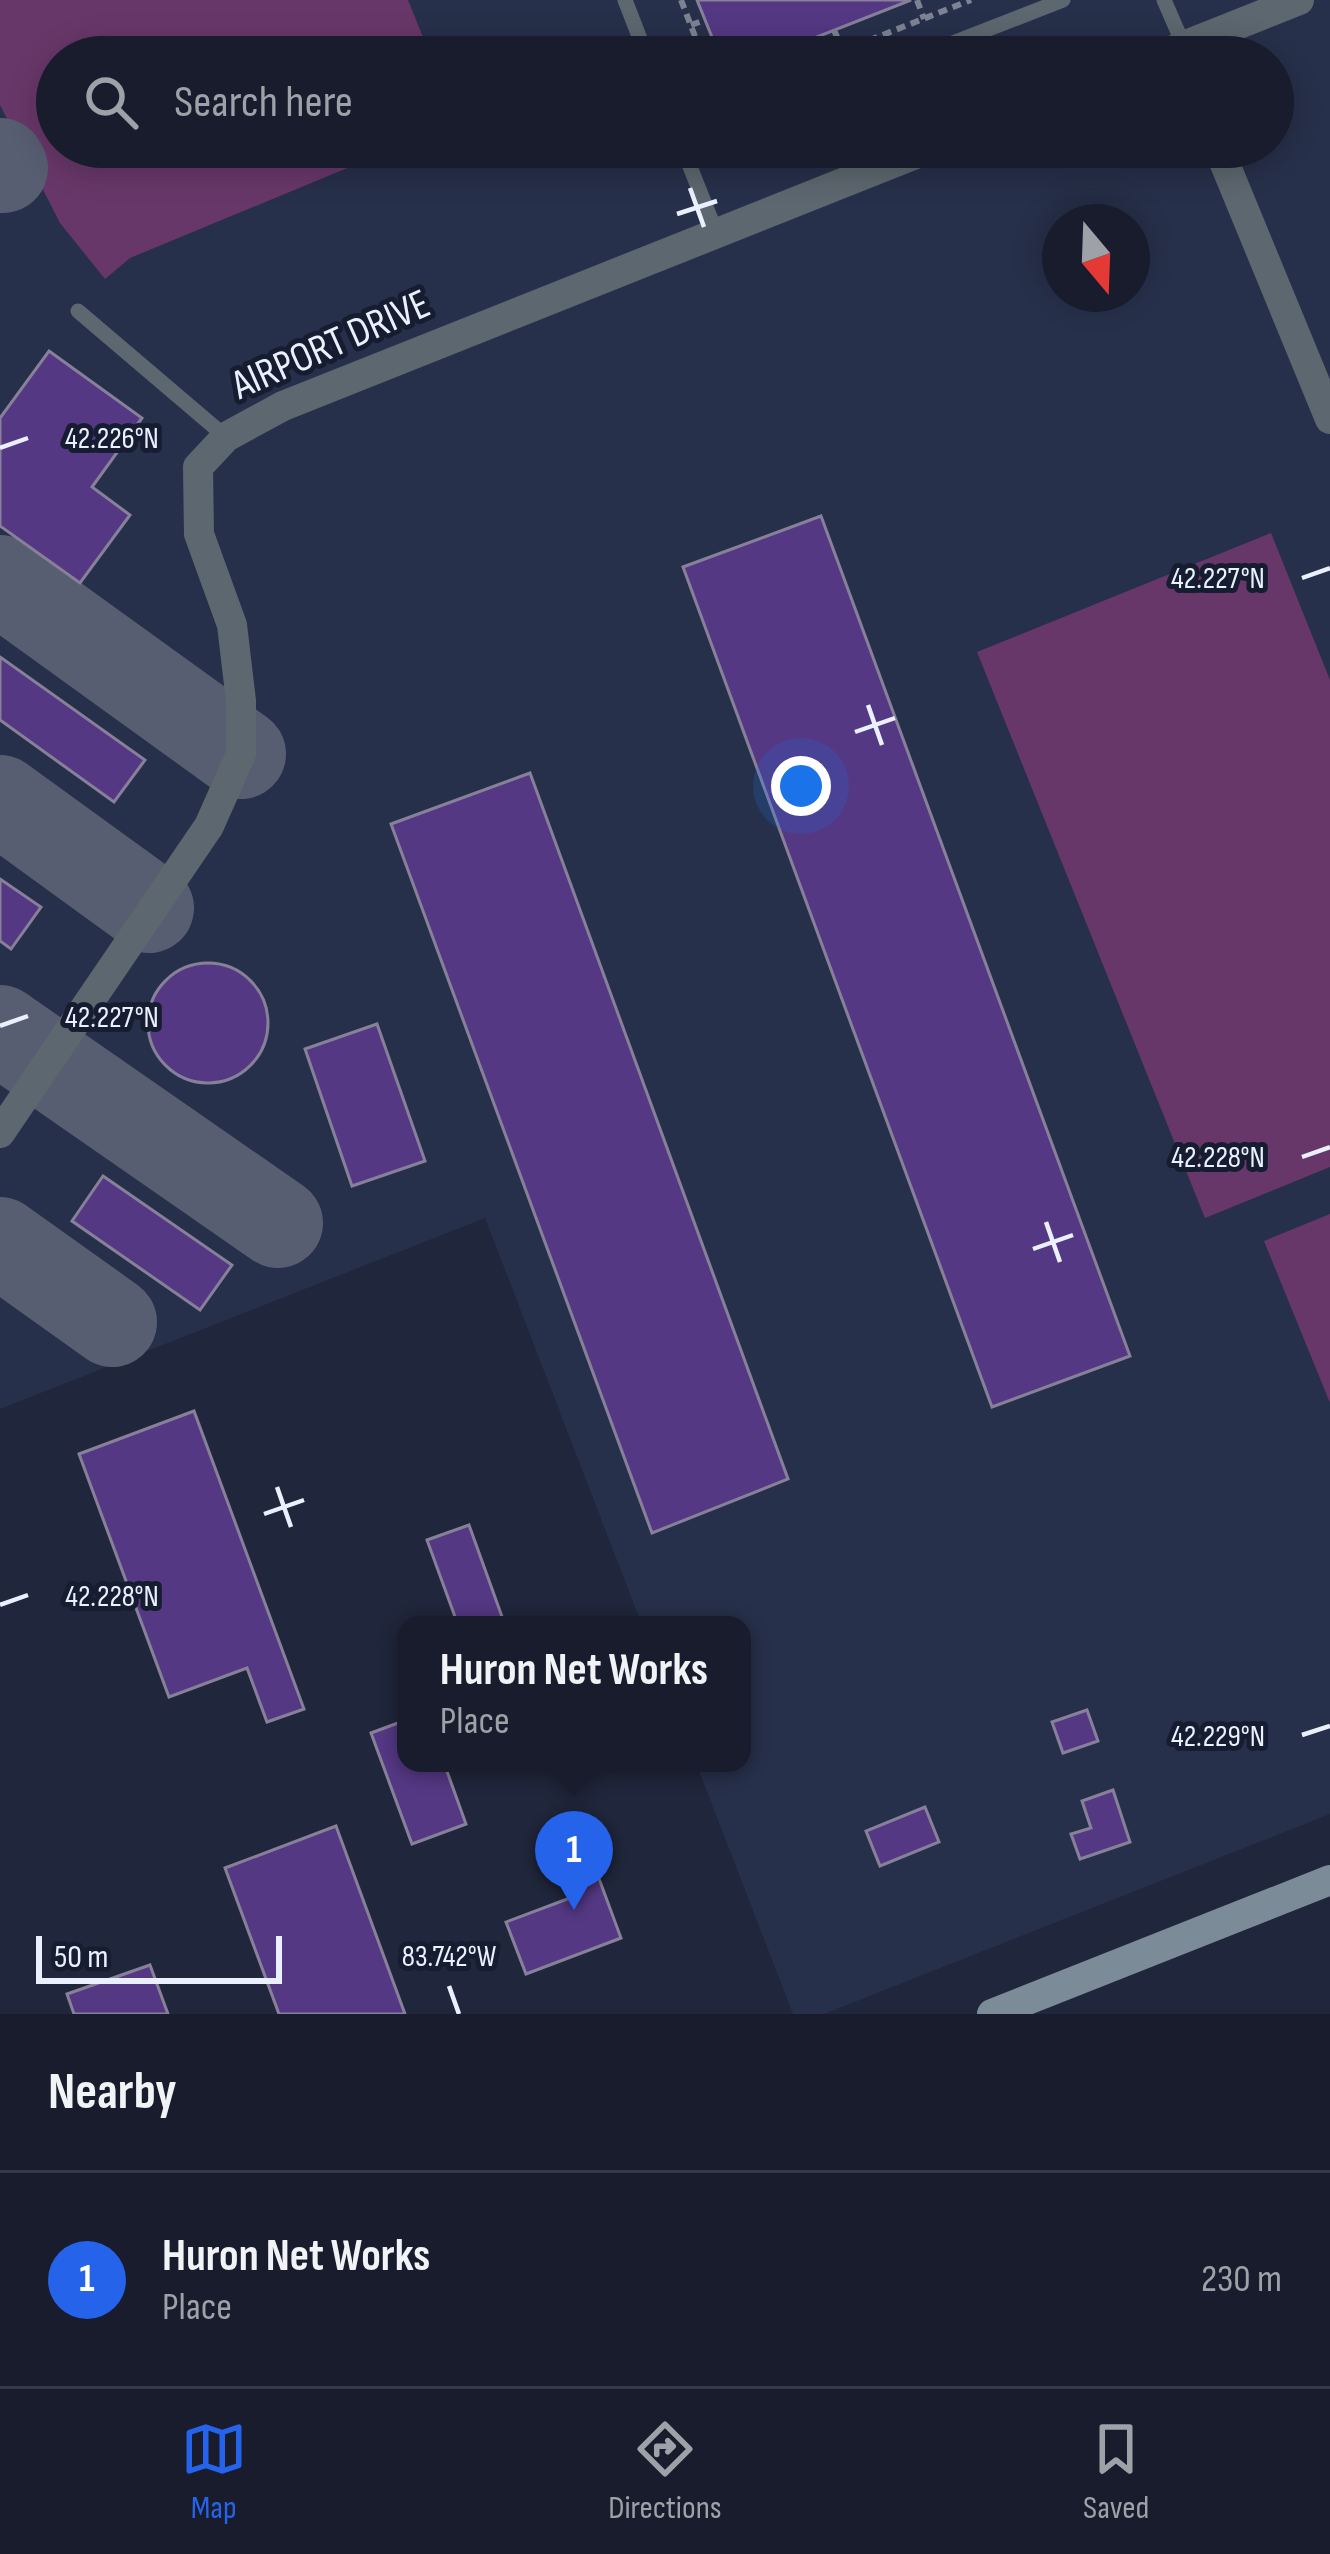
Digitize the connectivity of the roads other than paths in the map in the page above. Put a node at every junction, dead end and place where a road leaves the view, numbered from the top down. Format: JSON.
{"nodes":[{"id":1,"x":626,"y":0,"type":"edge"},
{"id":2,"x":1063,"y":0,"type":"edge"},
{"id":3,"x":1164,"y":0,"type":"edge"},
{"id":4,"x":1299,"y":0,"type":"edge"},
{"id":5,"x":639,"y":36,"type":"edge"},
{"id":6,"x":971,"y":36,"type":"edge"},
{"id":7,"x":1171,"y":36,"type":"edge"},
{"id":8,"x":1212,"y":36,"type":"edge"},
{"id":9,"x":692,"y":168,"type":"edge"},
{"id":10,"x":879,"y":168,"type":"edge"},
{"id":11,"x":1227,"y":168,"type":"edge"},
{"id":12,"x":716,"y":232,"type":"junction"},
{"id":13,"x":78,"y":311,"type":"dead end"},
{"id":14,"x":1330,"y":419,"type":"edge"},
{"id":15,"x":226,"y":437,"type":"junction"},
{"id":16,"x":0,"y":1133,"type":"edge"},
{"id":17,"x":1330,"y":1880,"type":"edge"},
{"id":18,"x":992,"y":2014,"type":"edge"}],
"edges":[{"from":1,"to":5,"type":"lane"},
{"from":2,"to":6,"type":"lane"},
{"from":3,"to":7,"type":"lane"},
{"from":4,"to":8,"type":"street"},
{"from":9,"to":12,"type":"lane"},
{"from":10,"to":12,"type":"street","name":"AIRPORT DRIVE"},
{"from":11,"to":14,"type":"street"},
{"from":12,"to":15,"type":"street","name":"AIRPORT DRIVE"},
{"from":13,"to":15,"type":"lane"},
{"from":15,"to":16,"type":"street","name":"AIRPORT DRIVE"},
{"from":17,"to":18,"type":"main road"}]}
